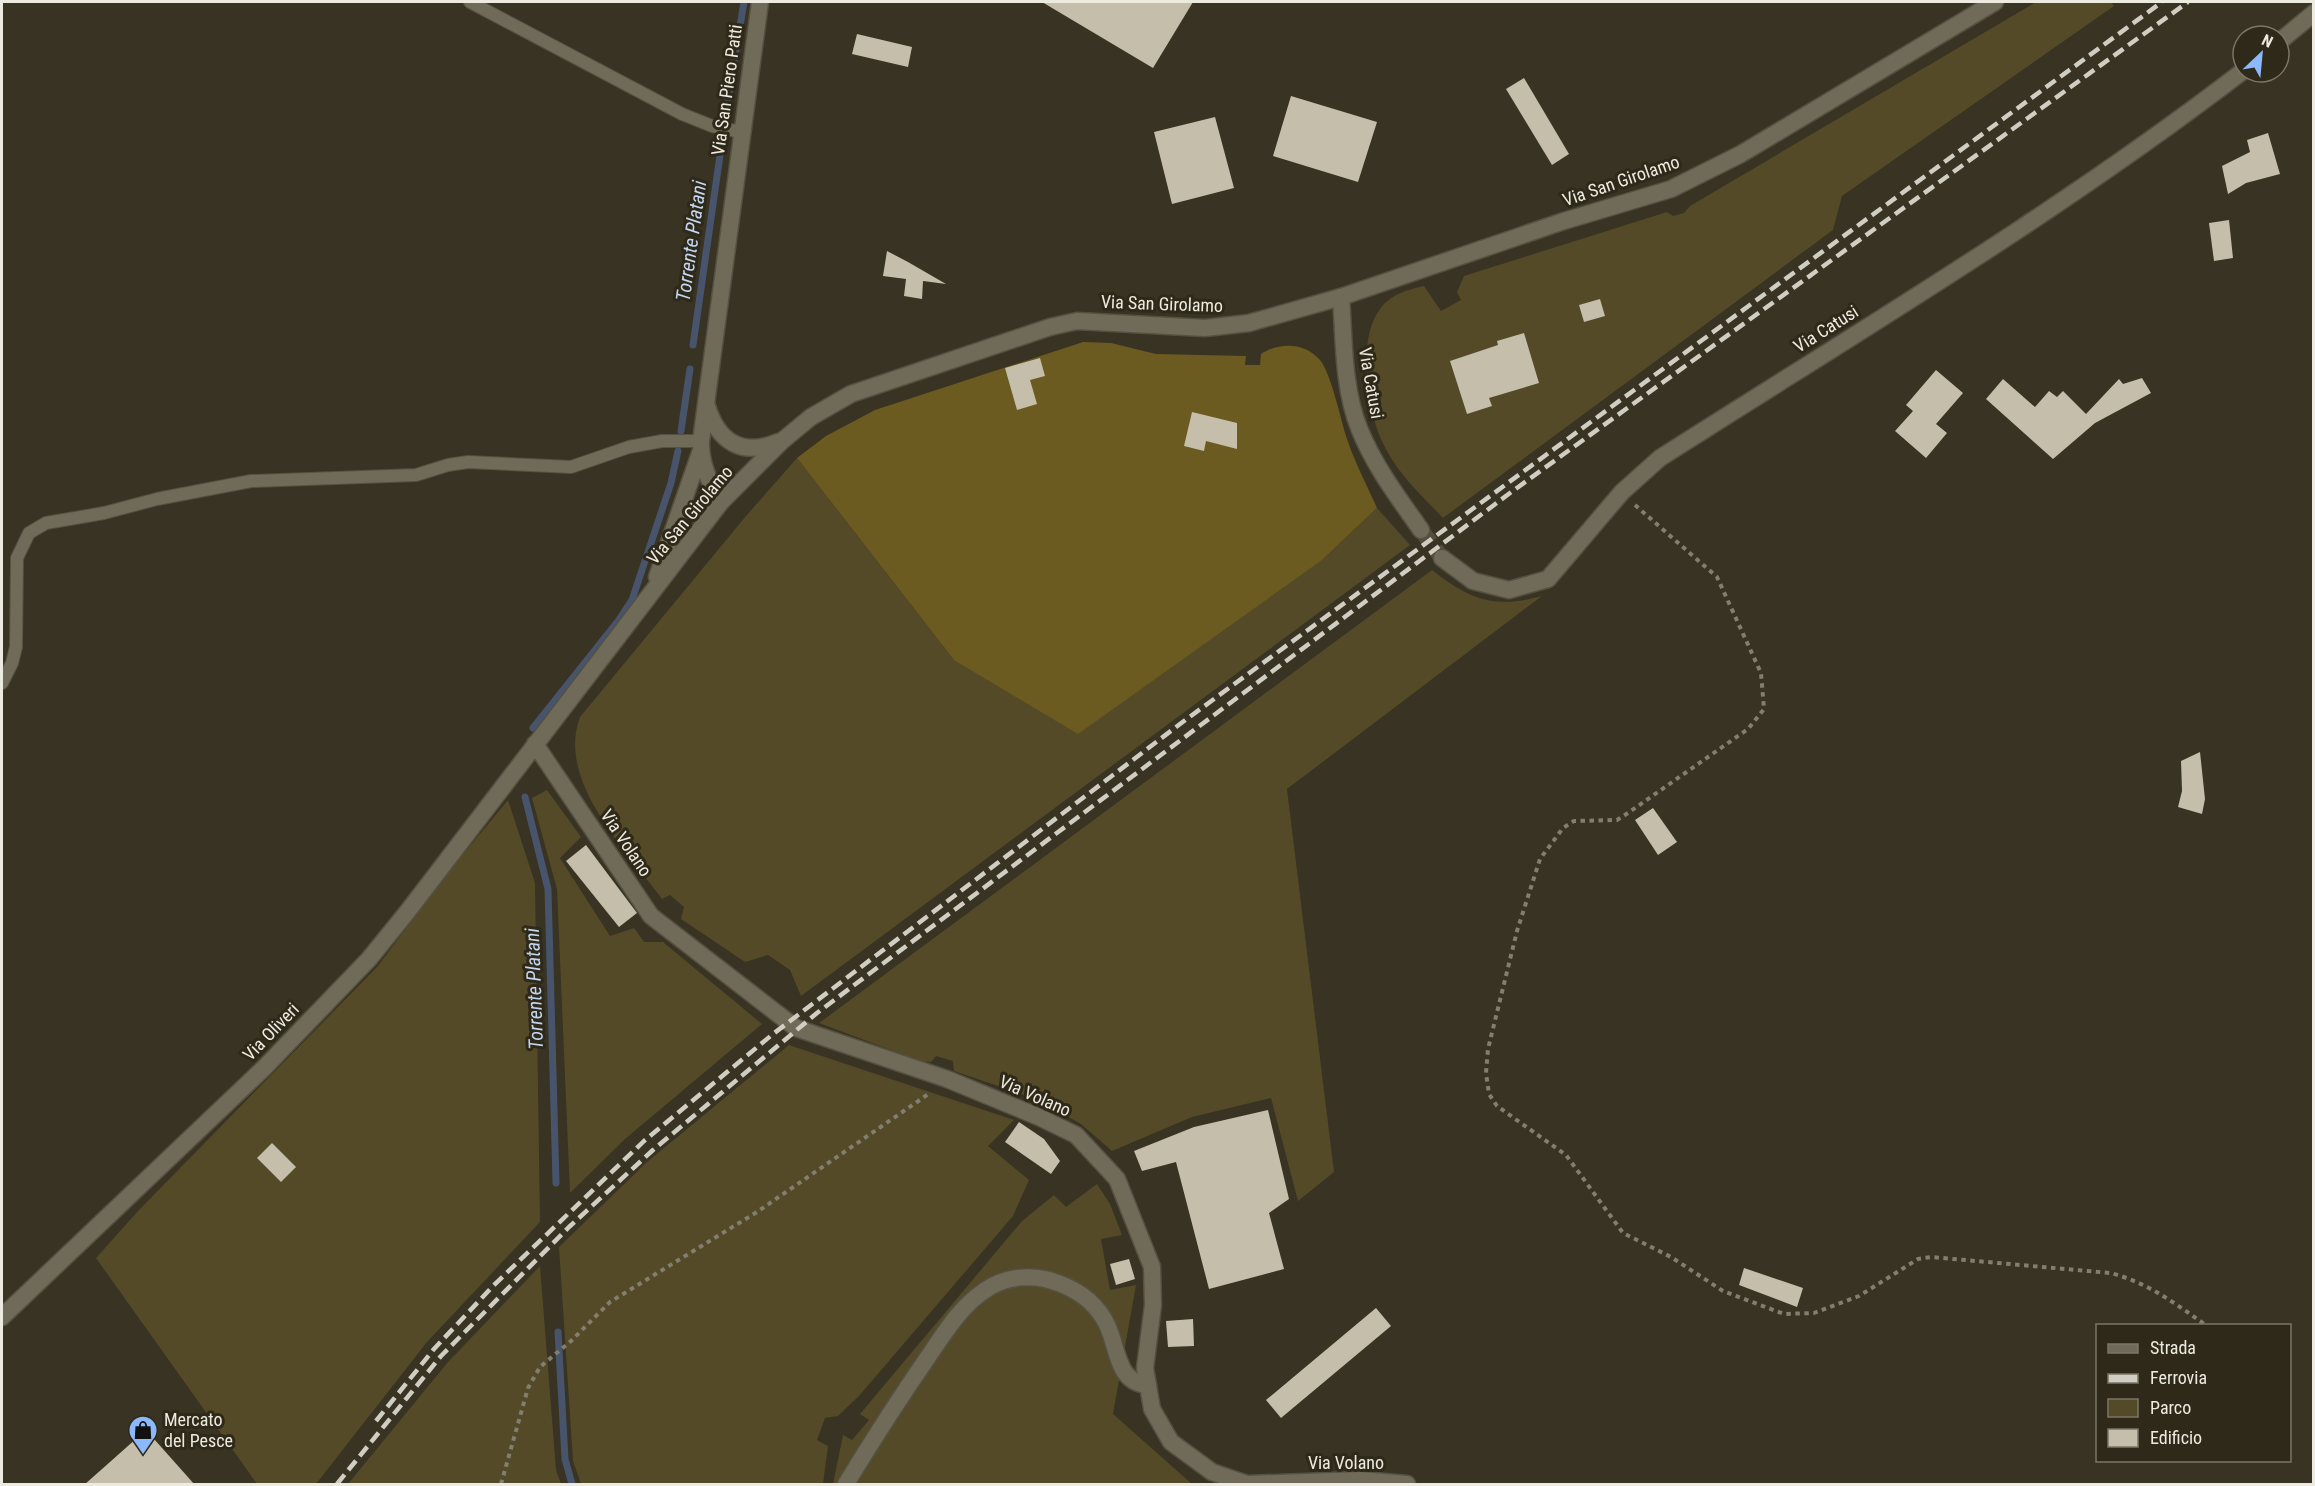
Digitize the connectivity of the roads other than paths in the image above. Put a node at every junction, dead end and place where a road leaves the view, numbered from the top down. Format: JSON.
{"nodes":[{"id":1,"x":470,"y":2,"type":"edge"},
{"id":2,"x":760,"y":2,"type":"edge"},
{"id":3,"x":1995,"y":2,"type":"edge"},
{"id":4,"x":2313,"y":13,"type":"edge"},
{"id":5,"x":2291,"y":32,"type":"edge"},
{"id":6,"x":2231,"y":80,"type":"edge"},
{"id":7,"x":741,"y":132,"type":"junction"},
{"id":8,"x":1341,"y":297,"type":"junction"},
{"id":9,"x":706,"y":404,"type":"junction"},
{"id":10,"x":782,"y":441,"type":"junction"},
{"id":11,"x":701,"y":447,"type":"junction"},
{"id":12,"x":721,"y":502,"type":"junction"},
{"id":13,"x":1421,"y":530,"type":"tunnel mouth"},
{"id":14,"x":1442,"y":558,"type":"tunnel mouth"},
{"id":15,"x":650,"y":595,"type":"junction"},
{"id":16,"x":2,"y":683,"type":"edge"},
{"id":17,"x":535,"y":744,"type":"junction"},
{"id":18,"x":2,"y":1317,"type":"edge"},
{"id":19,"x":1148,"y":1385,"type":"junction"},
{"id":20,"x":1342,"y":1483,"type":"edge"},
{"id":21,"x":846,"y":1485,"type":"edge"},
{"id":22,"x":1407,"y":1485,"type":"edge"}],
"edges":[{"from":1,"to":7,"type":"lane"},
{"from":2,"to":7,"type":"street","name":"Via San Piero Patti"},
{"from":3,"to":8,"type":"street","name":"Via San Girolamo"},
{"from":4,"to":5,"type":"street"},
{"from":6,"to":14,"type":"street","name":"Via Catusi"},
{"from":7,"to":9,"type":"street","name":"Via San Piero Patti"},
{"from":8,"to":10,"type":"street","name":"Via San Girolamo"},
{"from":8,"to":13,"type":"street","name":"Via Catusi"},
{"from":9,"to":10,"type":"street"},
{"from":9,"to":11,"type":"street","name":"Via San Piero Patti"},
{"from":10,"to":12,"type":"street","name":"Via San Girolamo"},
{"from":11,"to":12,"type":"street","name":"Via San Piero Patti"},
{"from":11,"to":15,"type":"street"},
{"from":11,"to":16,"type":"lane"},
{"from":12,"to":15,"type":"street","name":"Via San Girolamo"},
{"from":15,"to":17,"type":"street","name":"Via San Girolamo"},
{"from":17,"to":18,"type":"street","name":"Via Oliveri"},
{"from":17,"to":19,"type":"street","name":"Via Volano"},
{"from":19,"to":20,"type":"street","name":"Via Volano"},
{"from":19,"to":21,"type":"street"},
{"from":20,"to":22,"type":"street","name":"Via Volano"}]}
